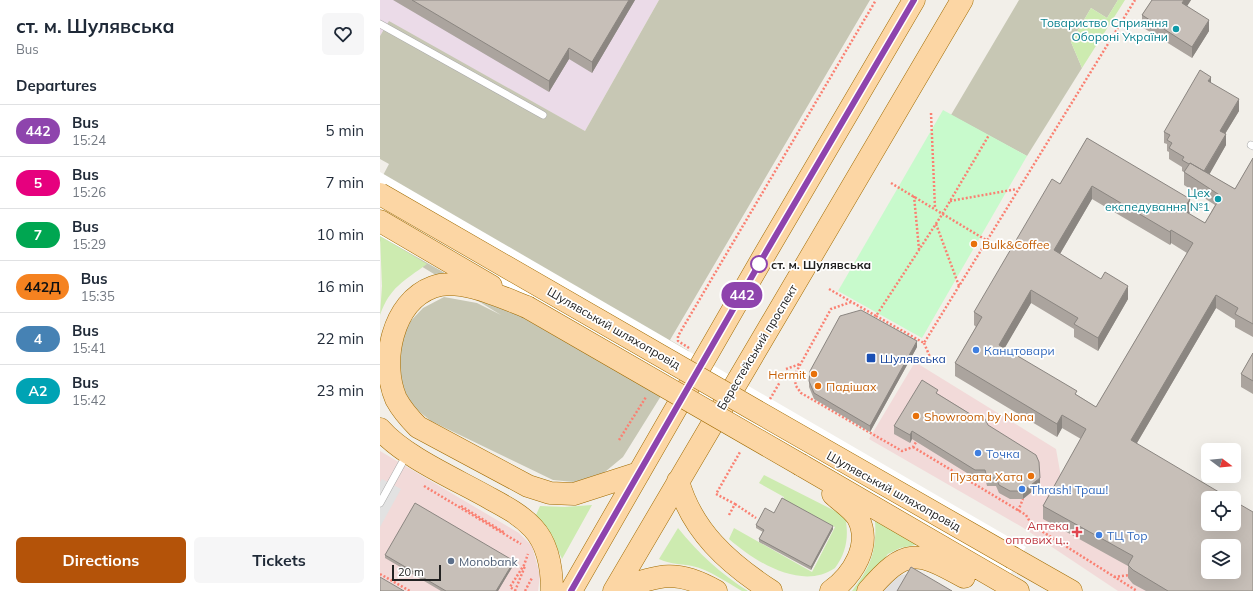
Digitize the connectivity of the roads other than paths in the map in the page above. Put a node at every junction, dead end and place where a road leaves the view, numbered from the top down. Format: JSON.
{"nodes":[{"id":1,"x":914,"y":0,"type":"edge"},
{"id":2,"x":962,"y":0,"type":"edge"},
{"id":3,"x":380,"y":24,"type":"edge"},
{"id":4,"x":543,"y":115,"type":"dead end"},
{"id":5,"x":380,"y":194,"type":"edge"},
{"id":6,"x":380,"y":222,"type":"edge"},
{"id":7,"x":526,"y":307,"type":"junction"},
{"id":8,"x":380,"y":429,"type":"edge"},
{"id":9,"x":408,"y":452,"type":"junction"},
{"id":10,"x":801,"y":465,"type":"junction"},
{"id":11,"x":639,"y":473,"type":"junction"},
{"id":12,"x":678,"y":481,"type":"junction"},
{"id":13,"x":380,"y":503,"type":"edge"},
{"id":14,"x":1004,"y":588,"type":"edge"},
{"id":15,"x":552,"y":591,"type":"edge"},
{"id":16,"x":571,"y":591,"type":"edge"},
{"id":17,"x":614,"y":591,"type":"edge"},
{"id":18,"x":716,"y":591,"type":"edge"},
{"id":19,"x":771,"y":591,"type":"edge"},
{"id":20,"x":831,"y":591,"type":"edge"},
{"id":21,"x":868,"y":591,"type":"edge"},
{"id":22,"x":1071,"y":591,"type":"edge"}],
"edges":[{"from":1,"to":11,"type":"main road"},
{"from":2,"to":12,"type":"main road","name":"Берестейський проспект"},
{"from":3,"to":4,"type":"lane"},
{"from":5,"to":22,"type":"main road","name":"Шулявський шляхопровід","bridge":true},
{"from":6,"to":7,"type":"main road","name":"Шулявський шляхопровід"},
{"from":7,"to":10,"type":"main road","name":"Шулявський шляхопровід","bridge":true},
{"from":7,"to":11,"type":"main road"},
{"from":8,"to":9,"type":"main road"},
{"from":9,"to":13,"type":"lane"},
{"from":9,"to":15,"type":"main road"},
{"from":10,"to":14,"type":"main road","name":"Шулявський шляхопровід"},
{"from":10,"to":20,"type":"main road"},
{"from":11,"to":16,"type":"main road"},
{"from":12,"to":17,"type":"main road","name":"Берестейський проспект"},
{"from":12,"to":19,"type":"main road"},
{"from":14,"to":21,"type":"main road"},
{"from":17,"to":18,"type":"main road"}]}
